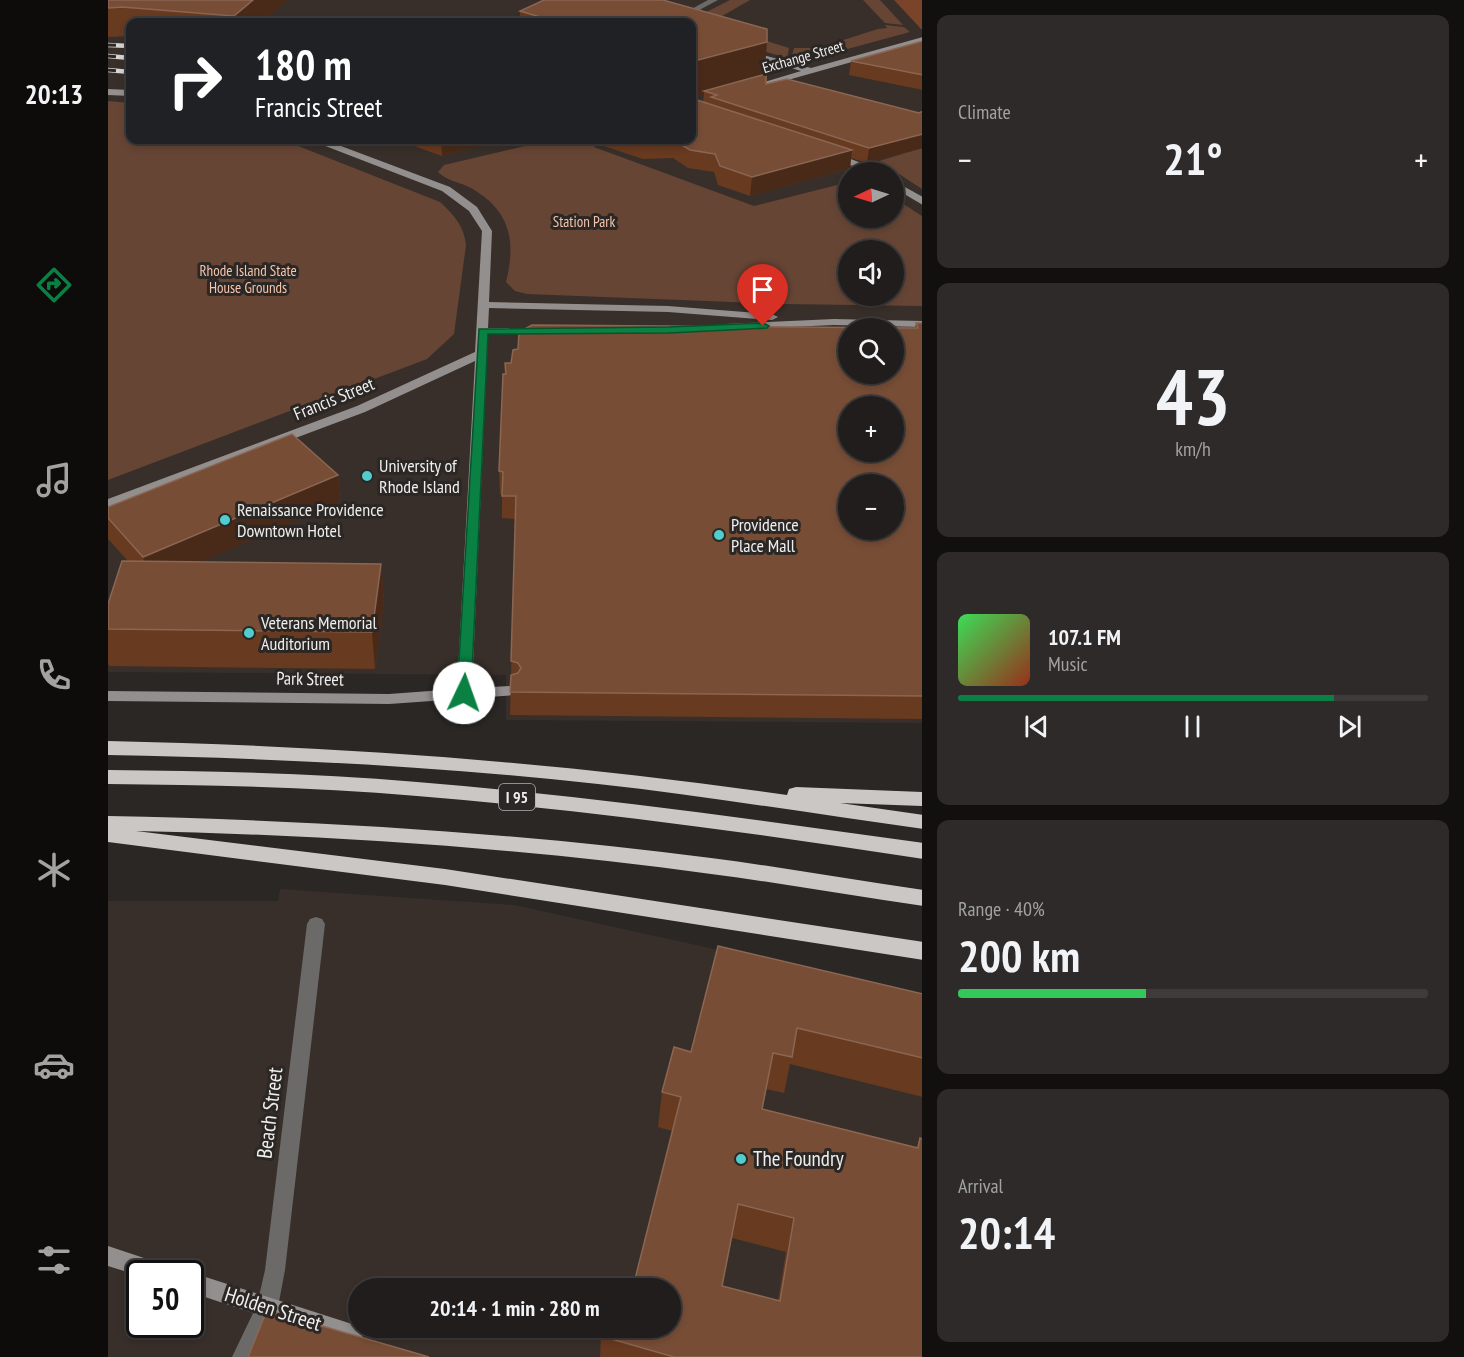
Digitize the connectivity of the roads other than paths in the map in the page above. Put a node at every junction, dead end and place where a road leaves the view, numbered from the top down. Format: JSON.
{"nodes":[{"id":1,"x":714,"y":0,"type":"edge"},
{"id":2,"x":680,"y":18,"type":"edge"},
{"id":3,"x":922,"y":39,"type":"edge"},
{"id":4,"x":734,"y":48,"type":"edge"},
{"id":5,"x":812,"y":71,"type":"junction"},
{"id":6,"x":108,"y":92,"type":"edge"},
{"id":7,"x":733,"y":92,"type":"edge"},
{"id":8,"x":126,"y":93,"type":"edge"},
{"id":9,"x":329,"y":144,"type":"edge"},
{"id":10,"x":818,"y":151,"type":"edge"},
{"id":11,"x":848,"y":162,"type":"edge"},
{"id":12,"x":904,"y":190,"type":"edge"},
{"id":13,"x":922,"y":202,"type":"edge"},
{"id":14,"x":484,"y":305,"type":"junction"},
{"id":15,"x":834,"y":322,"type":"junction"},
{"id":16,"x":922,"y":324,"type":"edge"},
{"id":17,"x":716,"y":328,"type":"edge"},
{"id":18,"x":483,"y":331,"type":"junction"},
{"id":19,"x":554,"y":331,"type":"edge"},
{"id":20,"x":481,"y":354,"type":"junction"},
{"id":21,"x":108,"y":504,"type":"edge"},
{"id":22,"x":511,"y":691,"type":"edge"},
{"id":23,"x":464,"y":693,"type":"junction"},
{"id":24,"x":108,"y":696,"type":"edge"},
{"id":25,"x":108,"y":748,"type":"edge"},
{"id":26,"x":108,"y":777,"type":"edge"},
{"id":27,"x":698,"y":790,"type":"junction"},
{"id":28,"x":922,"y":798,"type":"edge"},
{"id":29,"x":922,"y":822,"type":"edge"},
{"id":30,"x":108,"y":823,"type":"edge"},
{"id":31,"x":108,"y":835,"type":"edge"},
{"id":32,"x":922,"y":851,"type":"edge"},
{"id":33,"x":922,"y":898,"type":"edge"},
{"id":34,"x":316,"y":924,"type":"dead end"},
{"id":35,"x":922,"y":951,"type":"edge"},
{"id":36,"x":108,"y":1256,"type":"edge"},
{"id":37,"x":126,"y":1262,"type":"edge"},
{"id":38,"x":204,"y":1287,"type":"edge"},
{"id":39,"x":267,"y":1307,"type":"junction"},
{"id":40,"x":369,"y":1340,"type":"edge"},
{"id":41,"x":243,"y":1357,"type":"edge"}],
"edges":[{"from":1,"to":2,"type":"street"},
{"from":3,"to":5,"type":"main road","name":"Exchange Street"},
{"from":4,"to":5,"type":"main road"},
{"from":5,"to":7,"type":"main road","name":"Exchange Street"},
{"from":6,"to":8,"type":"main road"},
{"from":9,"to":14,"type":"main road"},
{"from":10,"to":11,"type":"main road"},
{"from":12,"to":13,"type":"main road"},
{"from":14,"to":15,"type":"main road"},
{"from":14,"to":18,"type":"main road"},
{"from":15,"to":16,"type":"main road"},
{"from":15,"to":17,"type":"main road"},
{"from":18,"to":19,"type":"main road"},
{"from":18,"to":20,"type":"main road"},
{"from":20,"to":21,"type":"main road","name":"Francis Street"},
{"from":20,"to":23,"type":"main road"},
{"from":22,"to":23,"type":"main road","name":"Park Street"},
{"from":23,"to":24,"type":"main road","name":"Park Street"},
{"from":25,"to":27,"type":"highway"},
{"from":26,"to":32,"type":"highway","number":"I 95"},
{"from":27,"to":28,"type":"highway"},
{"from":27,"to":29,"type":"highway"},
{"from":30,"to":33,"type":"highway"},
{"from":31,"to":35,"type":"highway"},
{"from":34,"to":39,"type":"street","name":"Beach Street"},
{"from":36,"to":37,"type":"main road"},
{"from":38,"to":39,"type":"main road","name":"Holden Street"},
{"from":39,"to":40,"type":"main road","name":"Holden Street"},
{"from":39,"to":41,"type":"street","name":"Beach Street"}]}
